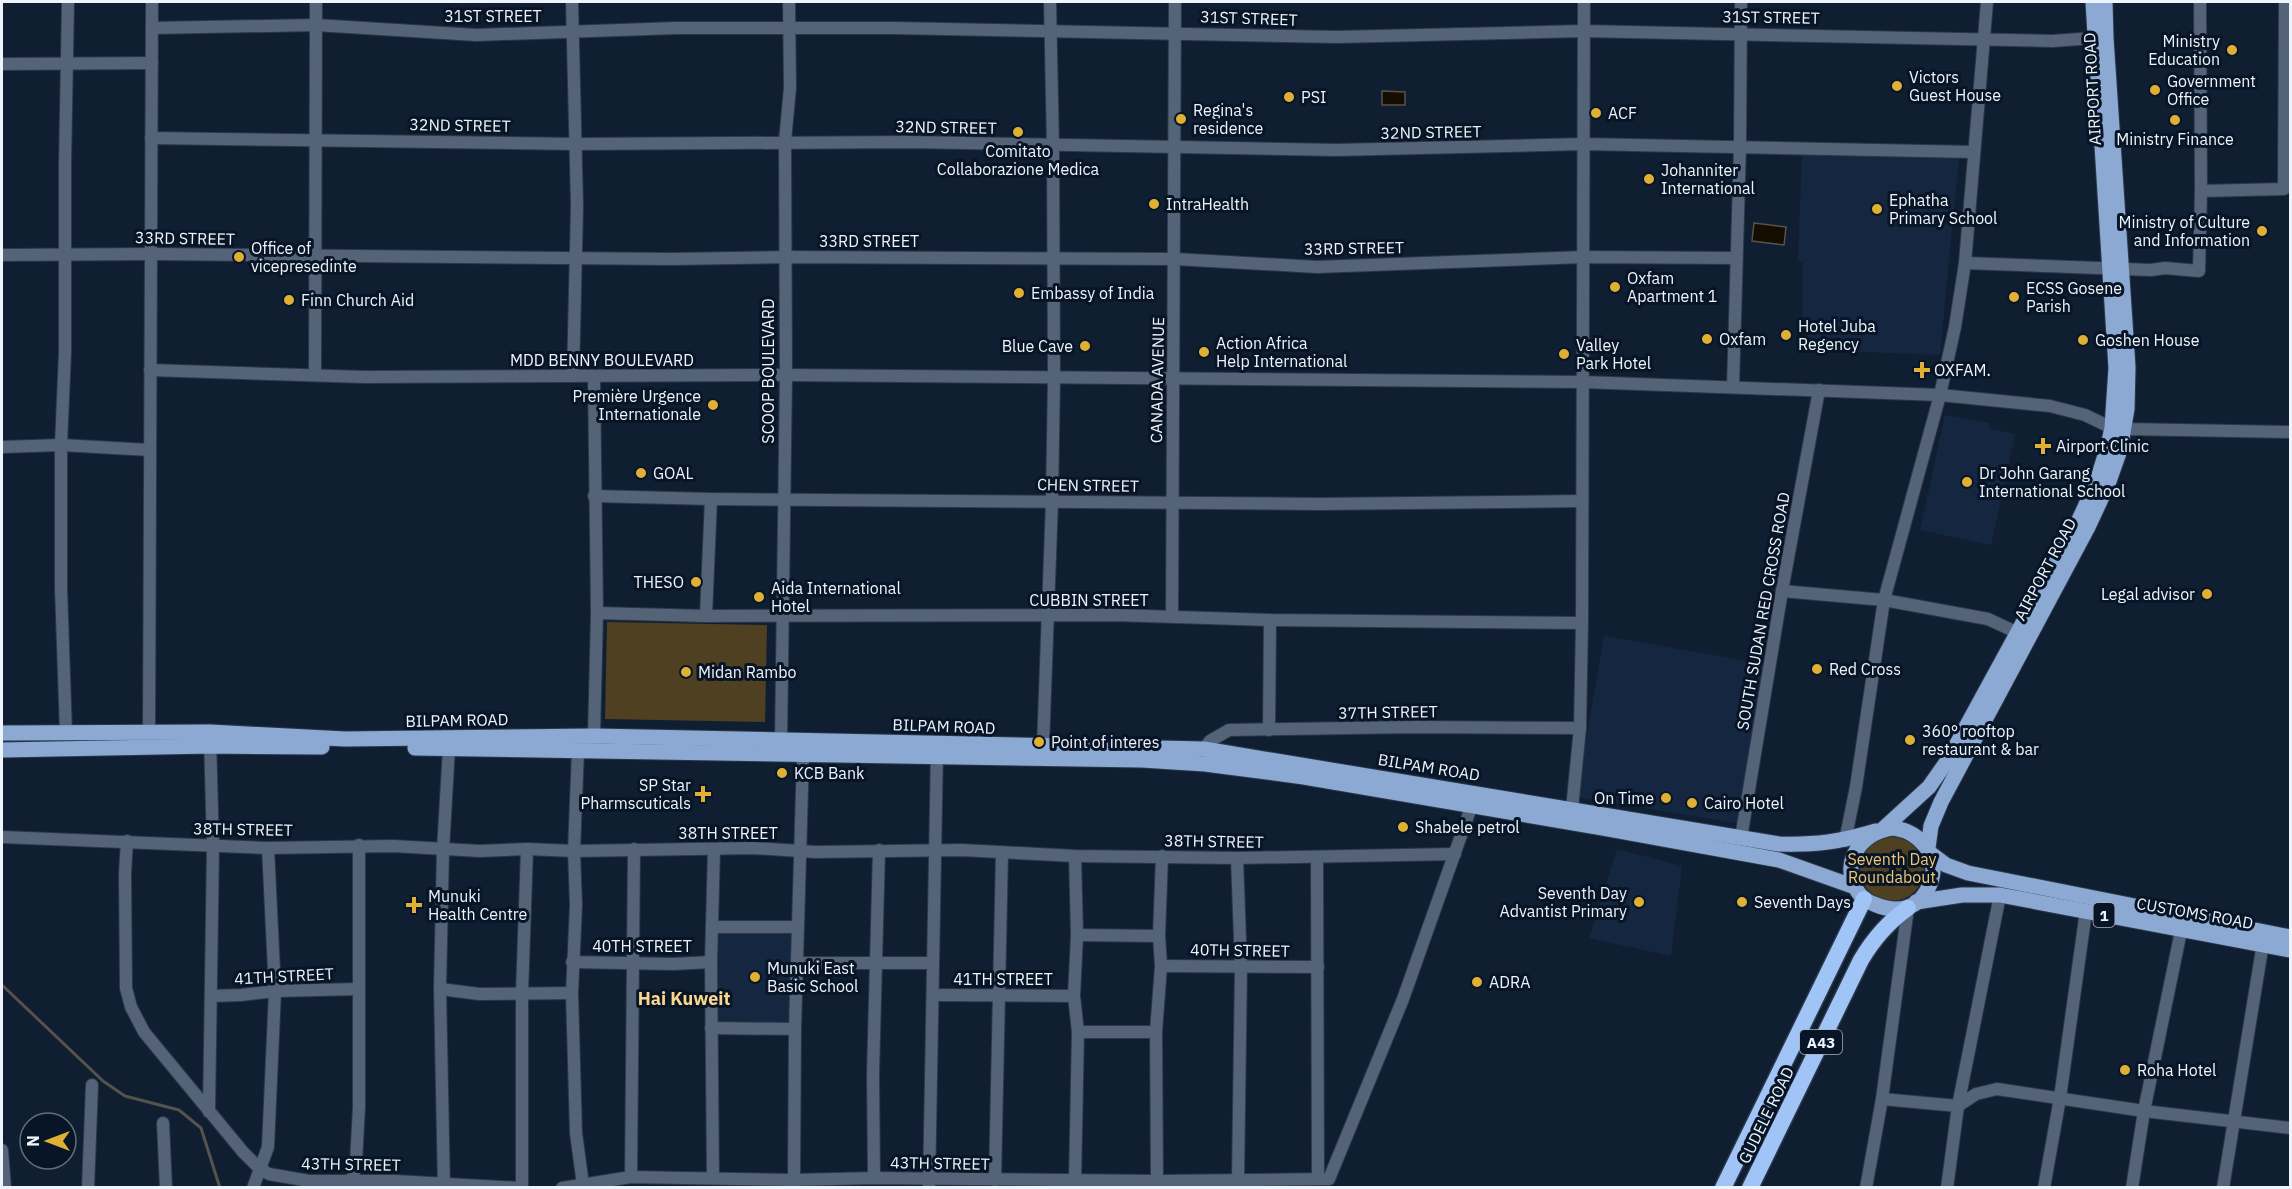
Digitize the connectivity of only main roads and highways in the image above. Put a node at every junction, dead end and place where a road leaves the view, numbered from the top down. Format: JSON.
{"nodes":[{"id":1,"x":2093,"y":2,"type":"edge"},
{"id":2,"x":2105,"y":2,"type":"edge"},
{"id":3,"x":2115,"y":268,"type":"junction"},
{"id":4,"x":2118,"y":428,"type":"junction"},
{"id":5,"x":2,"y":733,"type":"edge"},
{"id":6,"x":210,"y":739,"type":"junction"},
{"id":7,"x":2,"y":750,"type":"edge"},
{"id":8,"x":937,"y":750,"type":"junction"},
{"id":9,"x":1474,"y":799,"type":"junction"},
{"id":10,"x":1880,"y":830,"type":"junction"},
{"id":11,"x":1929,"y":851,"type":"junction"},
{"id":12,"x":1859,"y":893,"type":"junction"},
{"id":13,"x":1912,"y":905,"type":"junction"},
{"id":14,"x":2290,"y":937,"type":"edge"},
{"id":15,"x":2290,"y":950,"type":"edge"},
{"id":16,"x":1723,"y":1188,"type":"edge"},
{"id":17,"x":1750,"y":1188,"type":"edge"}],
"edges":[{"from":1,"to":3,"type":"main road","name":"AIRPORT ROAD"},
{"from":2,"to":3,"type":"main road","name":"AIRPORT ROAD"},
{"from":3,"to":4,"type":"main road","name":"AIRPORT ROAD"},
{"from":4,"to":10,"type":"main road","name":"AIRPORT ROAD"},
{"from":4,"to":11,"type":"main road","name":"AIRPORT ROAD"},
{"from":5,"to":6,"type":"main road","name":"BILPAM ROAD"},
{"from":6,"to":7,"type":"main road","name":"BILPAM ROAD"},
{"from":6,"to":8,"type":"main road","name":"BILPAM ROAD"},
{"from":6,"to":8,"type":"main road","name":"BILPAM ROAD"},
{"from":8,"to":9,"type":"main road","name":"BILPAM ROAD"},
{"from":8,"to":9,"type":"main road","name":"BILPAM ROAD"},
{"from":9,"to":10,"type":"main road","name":"BILPAM ROAD"},
{"from":9,"to":12,"type":"main road","name":"BILPAM ROAD"},
{"from":10,"to":11,"type":"main road","number":"1"},
{"from":10,"to":12,"type":"main road"},
{"from":11,"to":13,"type":"main road"},
{"from":11,"to":14,"type":"main road","name":"CUSTOMS ROAD","number":"1"},
{"from":12,"to":13,"type":"main road","number":"1"},
{"from":12,"to":16,"type":"highway","name":"GUDELE ROAD","number":"A43"},
{"from":13,"to":15,"type":"main road","name":"CUSTOMS ROAD","number":"1"},
{"from":13,"to":17,"type":"highway","name":"GUDELE ROAD","number":"A43"}]}
